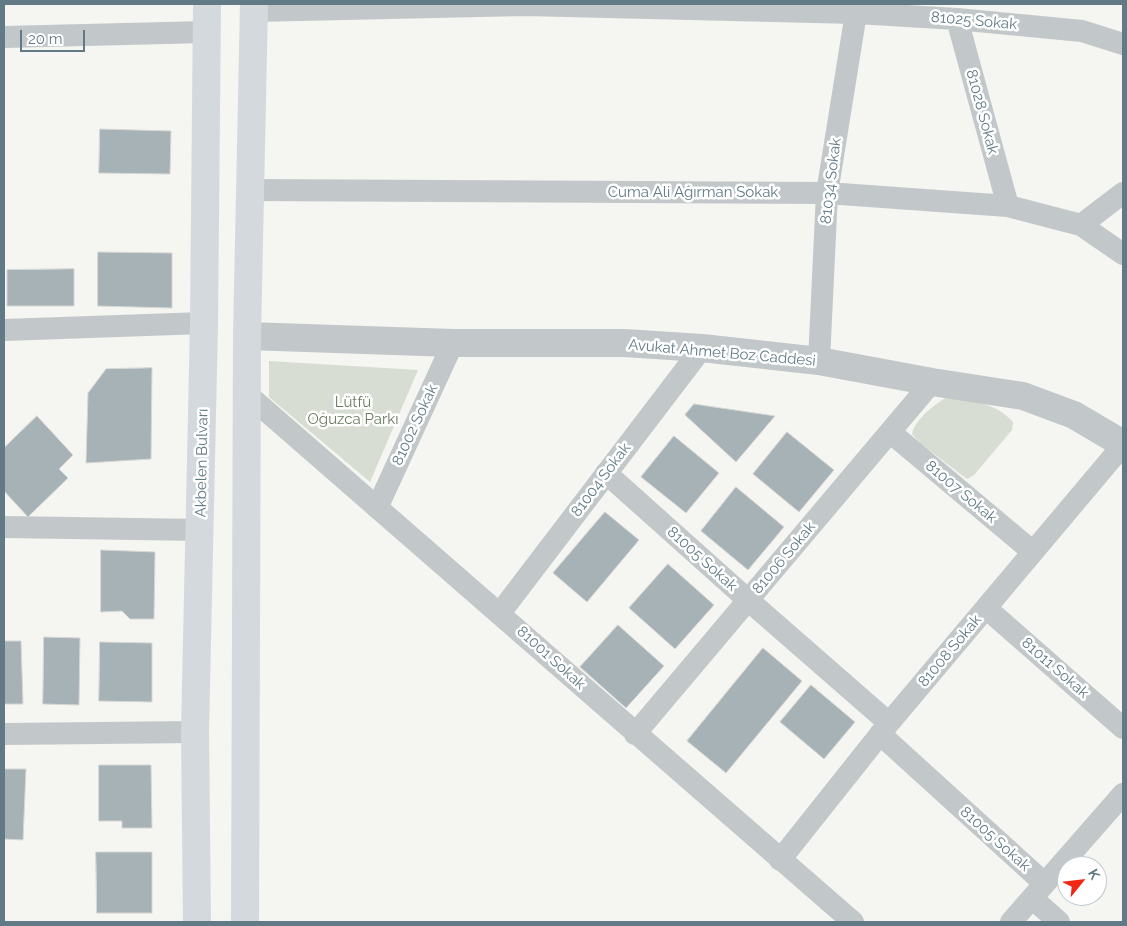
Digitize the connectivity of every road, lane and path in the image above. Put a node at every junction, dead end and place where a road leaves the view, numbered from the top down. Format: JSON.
{"nodes":[{"id":1,"x":207,"y":4,"type":"edge"},
{"id":2,"x":699,"y":6,"type":"edge"},
{"id":3,"x":254,"y":7,"type":"edge"},
{"id":4,"x":857,"y":8,"type":"edge"},
{"id":5,"x":957,"y":19,"type":"junction"},
{"id":6,"x":206,"y":32,"type":"junction"},
{"id":7,"x":4,"y":37,"type":"edge"},
{"id":8,"x":1123,"y":44,"type":"edge"},
{"id":9,"x":250,"y":190,"type":"junction"},
{"id":10,"x":1123,"y":192,"type":"edge"},
{"id":11,"x":827,"y":193,"type":"junction"},
{"id":12,"x":1008,"y":206,"type":"junction"},
{"id":13,"x":1081,"y":225,"type":"junction"},
{"id":14,"x":1123,"y":254,"type":"edge"},
{"id":15,"x":204,"y":324,"type":"junction"},
{"id":16,"x":4,"y":330,"type":"edge"},
{"id":17,"x":248,"y":336,"type":"junction"},
{"id":18,"x":453,"y":343,"type":"junction"},
{"id":19,"x":702,"y":348,"type":"junction"},
{"id":20,"x":819,"y":361,"type":"junction"},
{"id":21,"x":932,"y":382,"type":"junction"},
{"id":22,"x":248,"y":395,"type":"junction"},
{"id":23,"x":890,"y":432,"type":"junction"},
{"id":24,"x":1123,"y":444,"type":"edge"},
{"id":25,"x":606,"y":473,"type":"junction"},
{"id":26,"x":377,"y":508,"type":"junction"},
{"id":27,"x":4,"y":527,"type":"edge"},
{"id":28,"x":200,"y":530,"type":"junction"},
{"id":29,"x":1033,"y":552,"type":"junction"},
{"id":30,"x":748,"y":600,"type":"junction"},
{"id":31,"x":986,"y":608,"type":"junction"},
{"id":32,"x":500,"y":613,"type":"junction"},
{"id":33,"x":1123,"y":728,"type":"edge"},
{"id":34,"x":885,"y":729,"type":"junction"},
{"id":35,"x":195,"y":732,"type":"junction"},
{"id":36,"x":4,"y":734,"type":"edge"},
{"id":37,"x":635,"y":734,"type":"junction"},
{"id":38,"x":1119,"y":808,"type":"edge"},
{"id":39,"x":780,"y":860,"type":"junction"},
{"id":40,"x":1038,"y":891,"type":"junction"},
{"id":41,"x":198,"y":922,"type":"edge"},
{"id":42,"x":244,"y":922,"type":"edge"},
{"id":43,"x":853,"y":922,"type":"edge"},
{"id":44,"x":1011,"y":922,"type":"edge"},
{"id":45,"x":1059,"y":922,"type":"edge"}],
"edges":[{"from":1,"to":6,"type":"main road","name":"Akbelen Bulvarı"},
{"from":2,"to":3,"type":"street","name":"81025 Sokak"},
{"from":2,"to":4,"type":"street","name":"81025 Sokak"},
{"from":3,"to":9,"type":"main road"},
{"from":4,"to":5,"type":"street","name":"81025 Sokak"},
{"from":4,"to":11,"type":"street","name":"81034 Sokak"},
{"from":5,"to":8,"type":"street","name":"81025 Sokak"},
{"from":5,"to":12,"type":"street","name":"81028 Sokak"},
{"from":6,"to":7,"type":"street"},
{"from":6,"to":15,"type":"main road","name":"Akbelen Bulvarı"},
{"from":9,"to":11,"type":"street","name":"Cuma Ali Ağırman Sokak"},
{"from":9,"to":17,"type":"main road"},
{"from":10,"to":13,"type":"street"},
{"from":11,"to":12,"type":"street","name":"Cuma Ali Ağırman Sokak"},
{"from":11,"to":20,"type":"street","name":"81034 Sokak"},
{"from":12,"to":13,"type":"street","name":"Cuma Ali Ağırman Sokak"},
{"from":13,"to":14,"type":"street","name":"Cuma Ali Ağırman Sokak"},
{"from":15,"to":16,"type":"street"},
{"from":15,"to":28,"type":"main road","name":"Akbelen Bulvarı"},
{"from":17,"to":18,"type":"street","name":"Avukat Ahmet Boz Caddesi"},
{"from":17,"to":22,"type":"main road"},
{"from":18,"to":19,"type":"street","name":"Avukat Ahmet Boz Caddesi"},
{"from":18,"to":26,"type":"street","name":"81002 Sokak"},
{"from":19,"to":20,"type":"street","name":"Avukat Ahmet Boz Caddesi"},
{"from":19,"to":25,"type":"street","name":"81004 Sokak"},
{"from":20,"to":21,"type":"street","name":"Avukat Ahmet Boz Caddesi"},
{"from":21,"to":23,"type":"street","name":"81006 Sokak"},
{"from":21,"to":24,"type":"street","name":"Avukat Ahmet Boz Caddesi"},
{"from":22,"to":26,"type":"street","name":"81001 Sokak"},
{"from":22,"to":42,"type":"main road"},
{"from":23,"to":29,"type":"street","name":"81007 Sokak"},
{"from":23,"to":30,"type":"street","name":"81006 Sokak"},
{"from":24,"to":29,"type":"street","name":"81008 Sokak"},
{"from":25,"to":30,"type":"street","name":"81005 Sokak"},
{"from":25,"to":32,"type":"street","name":"81004 Sokak"},
{"from":26,"to":32,"type":"street","name":"81001 Sokak"},
{"from":27,"to":28,"type":"street"},
{"from":28,"to":35,"type":"main road","name":"Akbelen Bulvarı"},
{"from":29,"to":31,"type":"street","name":"81008 Sokak"},
{"from":30,"to":34,"type":"street","name":"81005 Sokak"},
{"from":30,"to":37,"type":"street","name":"81006 Sokak"},
{"from":31,"to":33,"type":"street","name":"81011 Sokak"},
{"from":31,"to":34,"type":"street","name":"81008 Sokak"},
{"from":32,"to":37,"type":"street","name":"81001 Sokak"},
{"from":34,"to":39,"type":"street","name":"81008 Sokak"},
{"from":34,"to":40,"type":"street","name":"81005 Sokak"},
{"from":35,"to":36,"type":"street"},
{"from":35,"to":41,"type":"main road","name":"Akbelen Bulvarı"},
{"from":37,"to":39,"type":"street","name":"81001 Sokak"},
{"from":38,"to":40,"type":"street"},
{"from":39,"to":43,"type":"street","name":"81001 Sokak"},
{"from":40,"to":44,"type":"street"},
{"from":40,"to":45,"type":"street","name":"81005 Sokak"}]}
